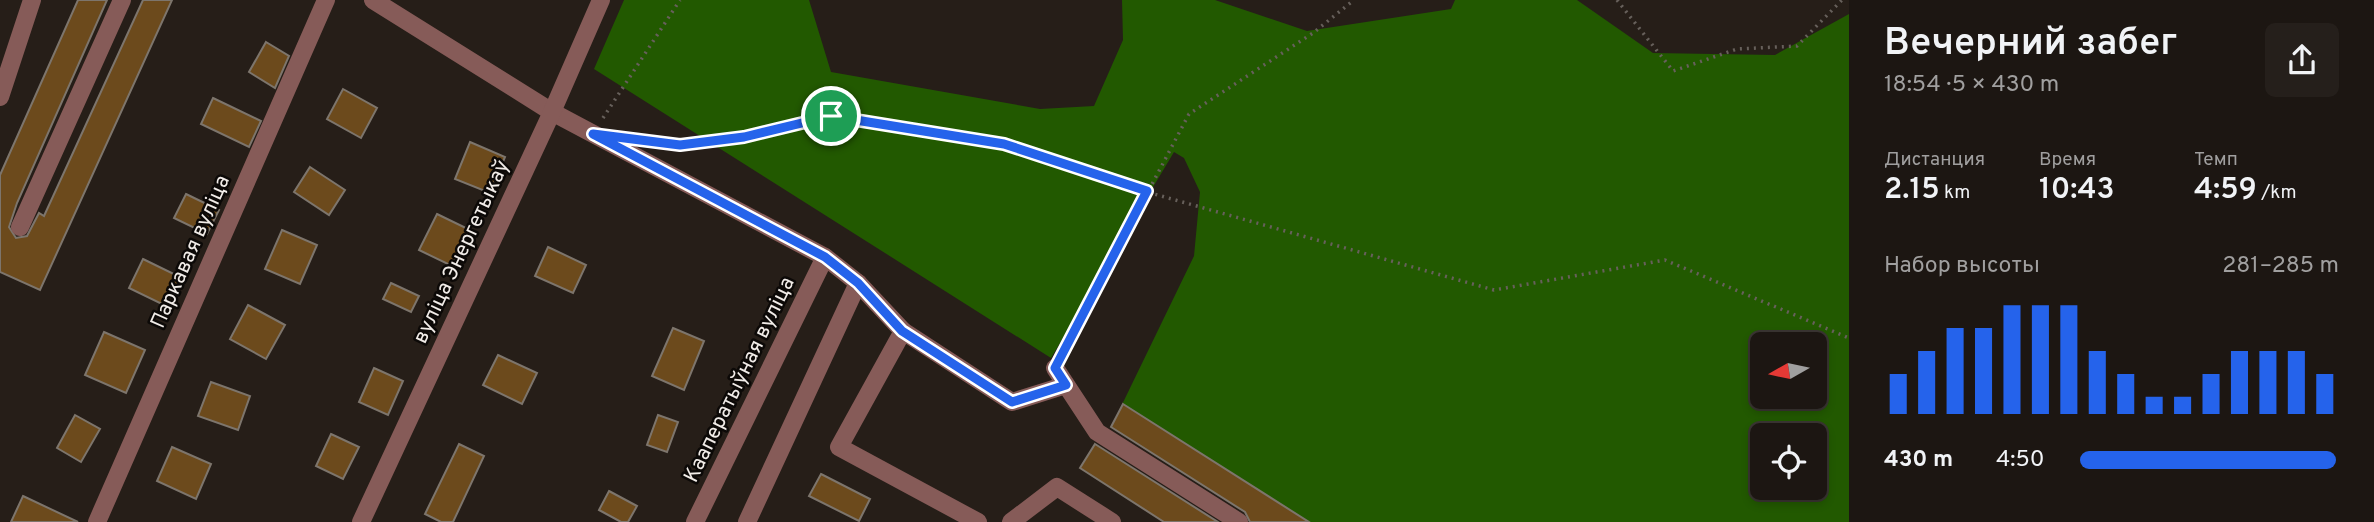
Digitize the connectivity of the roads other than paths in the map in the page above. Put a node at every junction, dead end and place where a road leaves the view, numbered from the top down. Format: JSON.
{"nodes":[{"id":1,"x":32,"y":0,"type":"edge"},
{"id":2,"x":122,"y":0,"type":"edge"},
{"id":3,"x":326,"y":0,"type":"edge"},
{"id":4,"x":373,"y":0,"type":"edge"},
{"id":5,"x":601,"y":0,"type":"edge"},
{"id":6,"x":0,"y":97,"type":"edge"},
{"id":7,"x":552,"y":112,"type":"junction"},
{"id":8,"x":20,"y":228,"type":"dead end"},
{"id":9,"x":825,"y":257,"type":"junction"},
{"id":10,"x":858,"y":283,"type":"junction"},
{"id":11,"x":902,"y":331,"type":"junction"},
{"id":12,"x":1055,"y":368,"type":"road end"},
{"id":13,"x":1066,"y":385,"type":"junction"},
{"id":14,"x":97,"y":522,"type":"edge"},
{"id":15,"x":361,"y":522,"type":"edge"},
{"id":16,"x":695,"y":522,"type":"edge"},
{"id":17,"x":747,"y":522,"type":"edge"},
{"id":18,"x":978,"y":522,"type":"edge"},
{"id":19,"x":1011,"y":522,"type":"edge"},
{"id":20,"x":1112,"y":522,"type":"edge"},
{"id":21,"x":1239,"y":522,"type":"edge"}],
"edges":[{"from":1,"to":6,"type":"street"},
{"from":2,"to":8,"type":"street"},
{"from":3,"to":14,"type":"street","name":"Паркавая вуліца"},
{"from":4,"to":7,"type":"street"},
{"from":5,"to":7,"type":"street","name":"вуліца Энергетыкаў"},
{"from":7,"to":9,"type":"street"},
{"from":7,"to":15,"type":"street","name":"вуліца Энергетыкаў"},
{"from":9,"to":10,"type":"street"},
{"from":9,"to":16,"type":"street","name":"Кааператыўная вуліца"},
{"from":10,"to":11,"type":"street"},
{"from":10,"to":17,"type":"street"},
{"from":11,"to":13,"type":"street"},
{"from":11,"to":18,"type":"street"},
{"from":12,"to":13,"type":"street"},
{"from":13,"to":21,"type":"street"},
{"from":19,"to":20,"type":"street"}]}
